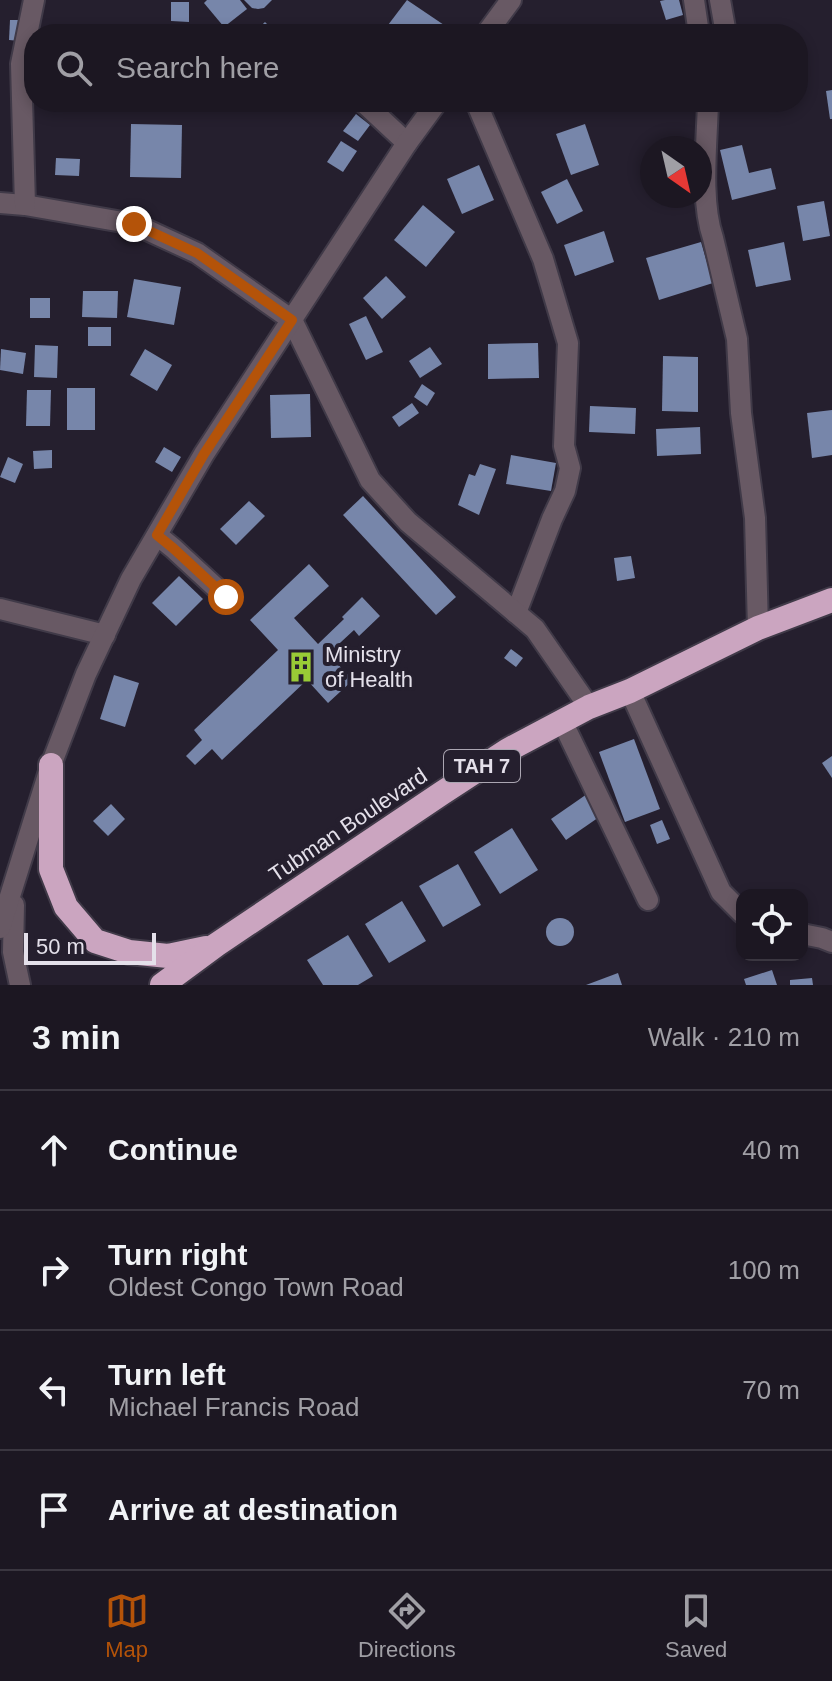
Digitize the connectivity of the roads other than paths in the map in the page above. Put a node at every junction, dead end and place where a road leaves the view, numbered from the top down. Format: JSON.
{"nodes":[{"id":1,"x":34,"y":0,"type":"edge"},
{"id":2,"x":510,"y":0,"type":"edge"},
{"id":3,"x":694,"y":0,"type":"edge"},
{"id":4,"x":720,"y":0,"type":"edge"},
{"id":5,"x":29,"y":24,"type":"edge"},
{"id":6,"x":493,"y":24,"type":"edge"},
{"id":7,"x":698,"y":24,"type":"edge"},
{"id":8,"x":724,"y":24,"type":"edge"},
{"id":9,"x":24,"y":49,"type":"edge"},
{"id":10,"x":374,"y":112,"type":"edge"},
{"id":11,"x":430,"y":112,"type":"edge"},
{"id":12,"x":480,"y":112,"type":"edge"},
{"id":13,"x":708,"y":112,"type":"edge"},
{"id":14,"x":407,"y":143,"type":"junction"},
{"id":15,"x":0,"y":203,"type":"edge"},
{"id":16,"x":25,"y":205,"type":"junction"},
{"id":17,"x":292,"y":320,"type":"junction"},
{"id":18,"x":157,"y":535,"type":"junction"},
{"id":19,"x":226,"y":597,"type":"dead end"},
{"id":20,"x":832,"y":600,"type":"edge"},
{"id":21,"x":0,"y":609,"type":"edge"},
{"id":22,"x":516,"y":613,"type":"junction"},
{"id":23,"x":758,"y":628,"type":"junction"},
{"id":24,"x":105,"y":635,"type":"junction"},
{"id":25,"x":630,"y":691,"type":"junction"},
{"id":26,"x":589,"y":707,"type":"junction"},
{"id":27,"x":562,"y":721,"type":"junction"},
{"id":28,"x":51,"y":765,"type":"junction"},
{"id":29,"x":15,"y":881,"type":"junction"},
{"id":30,"x":648,"y":900,"type":"dead end"},
{"id":31,"x":736,"y":907,"type":"edge"},
{"id":32,"x":0,"y":928,"type":"edge"},
{"id":33,"x":808,"y":935,"type":"edge"},
{"id":34,"x":832,"y":942,"type":"edge"},
{"id":35,"x":216,"y":945,"type":"junction"},
{"id":36,"x":20,"y":985,"type":"edge"},
{"id":37,"x":162,"y":985,"type":"edge"}],
"edges":[{"from":1,"to":5,"type":"street"},
{"from":2,"to":6,"type":"street"},
{"from":3,"to":7,"type":"street"},
{"from":4,"to":8,"type":"street"},
{"from":9,"to":16,"type":"street"},
{"from":10,"to":14,"type":"street"},
{"from":11,"to":14,"type":"street"},
{"from":12,"to":22,"type":"street"},
{"from":13,"to":23,"type":"street"},
{"from":14,"to":17,"type":"street"},
{"from":15,"to":16,"type":"street"},
{"from":16,"to":17,"type":"street"},
{"from":17,"to":18,"type":"street"},
{"from":17,"to":22,"type":"street"},
{"from":18,"to":19,"type":"street"},
{"from":18,"to":24,"type":"street"},
{"from":20,"to":23,"type":"highway","name":"Tubman Boulevard","number":"TAH 7"},
{"from":21,"to":24,"type":"street"},
{"from":22,"to":26,"type":"street"},
{"from":23,"to":25,"type":"highway","name":"Tubman Boulevard","number":"TAH 7"},
{"from":24,"to":28,"type":"street"},
{"from":25,"to":26,"type":"highway","name":"Tubman Boulevard","number":"TAH 7"},
{"from":25,"to":31,"type":"street"},
{"from":26,"to":27,"type":"highway","name":"Tubman Boulevard","number":"TAH 7"},
{"from":27,"to":30,"type":"street"},
{"from":27,"to":35,"type":"highway","name":"Tubman Boulevard","number":"TAH 7"},
{"from":28,"to":29,"type":"street"},
{"from":28,"to":35,"type":"highway"},
{"from":29,"to":32,"type":"street"},
{"from":29,"to":36,"type":"street"},
{"from":33,"to":34,"type":"street"},
{"from":35,"to":37,"type":"highway","name":"Tubman Boulevard","number":"TAH 7"}]}
